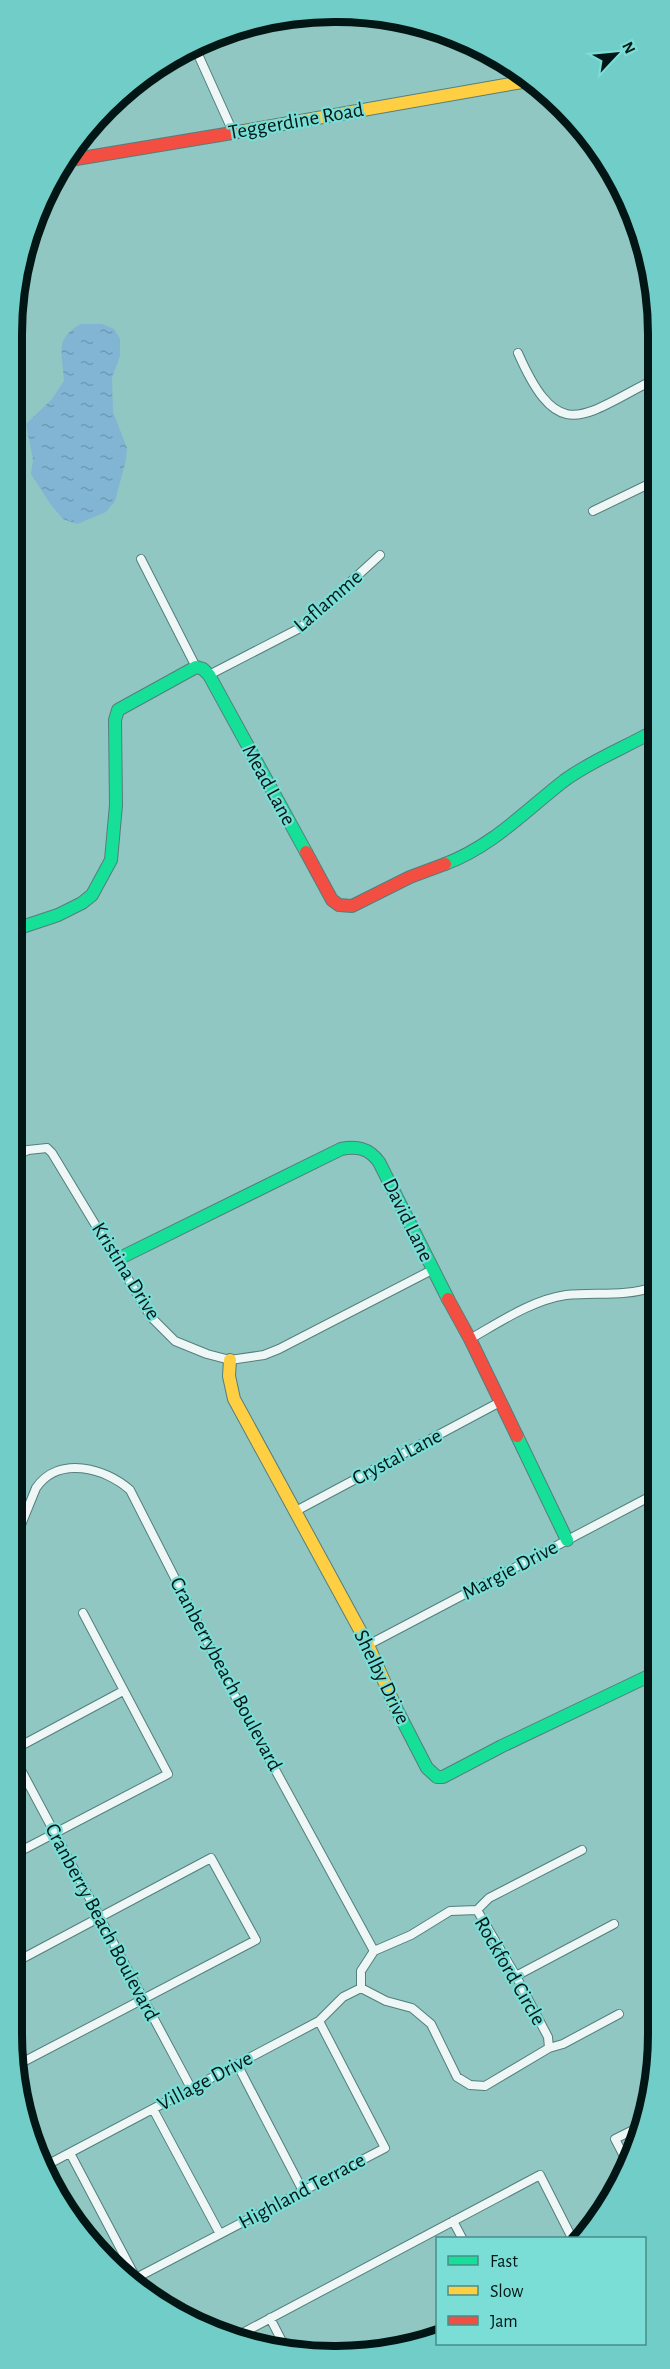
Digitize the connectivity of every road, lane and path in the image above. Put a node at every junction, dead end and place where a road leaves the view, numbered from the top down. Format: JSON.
{"nodes":[{"id":1,"x":198,"y":54,"type":"edge"},
{"id":2,"x":519,"y":83,"type":"edge"},
{"id":3,"x":233,"y":132,"type":"junction"},
{"id":4,"x":77,"y":159,"type":"edge"},
{"id":5,"x":518,"y":354,"type":"dead end"},
{"id":6,"x":648,"y":383,"type":"edge"},
{"id":7,"x":648,"y":484,"type":"edge"},
{"id":8,"x":593,"y":511,"type":"dead end"},
{"id":9,"x":380,"y":555,"type":"dead end"},
{"id":10,"x":141,"y":559,"type":"dead end"},
{"id":11,"x":196,"y":667,"type":"junction"},
{"id":12,"x":209,"y":675,"type":"junction"},
{"id":13,"x":648,"y":734,"type":"edge"},
{"id":14,"x":22,"y":927,"type":"edge"},
{"id":15,"x":22,"y":1153,"type":"edge"},
{"id":16,"x":118,"y":1259,"type":"junction"},
{"id":17,"x":432,"y":1270,"type":"junction"},
{"id":18,"x":648,"y":1288,"type":"edge"},
{"id":19,"x":470,"y":1339,"type":"junction"},
{"id":20,"x":230,"y":1360,"type":"junction"},
{"id":21,"x":500,"y":1402,"type":"junction"},
{"id":22,"x":648,"y":1498,"type":"edge"},
{"id":23,"x":294,"y":1512,"type":"junction"},
{"id":24,"x":22,"y":1522,"type":"edge"},
{"id":25,"x":567,"y":1540,"type":"junction"},
{"id":26,"x":82,"y":1613,"type":"dead end"},
{"id":27,"x":368,"y":1645,"type":"junction"},
{"id":28,"x":648,"y":1676,"type":"edge"},
{"id":29,"x":123,"y":1691,"type":"junction"},
{"id":30,"x":22,"y":1745,"type":"edge"},
{"id":31,"x":22,"y":1772,"type":"edge"},
{"id":32,"x":55,"y":1833,"type":"junction"},
{"id":33,"x":582,"y":1850,"type":"dead end"},
{"id":34,"x":22,"y":1851,"type":"edge"},
{"id":35,"x":477,"y":1910,"type":"junction"},
{"id":36,"x":99,"y":1917,"type":"junction"},
{"id":37,"x":614,"y":1924,"type":"dead end"},
{"id":38,"x":374,"y":1951,"type":"junction"},
{"id":39,"x":22,"y":1959,"type":"edge"},
{"id":40,"x":516,"y":1976,"type":"junction"},
{"id":41,"x":362,"y":1988,"type":"junction"},
{"id":42,"x":143,"y":2000,"type":"junction"},
{"id":43,"x":619,"y":2014,"type":"dead end"},
{"id":44,"x":319,"y":2021,"type":"junction"},
{"id":45,"x":549,"y":2048,"type":"junction"},
{"id":46,"x":24,"y":2062,"type":"edge"},
{"id":47,"x":237,"y":2064,"type":"junction"},
{"id":48,"x":191,"y":2088,"type":"junction"},
{"id":49,"x":153,"y":2109,"type":"junction"},
{"id":50,"x":632,"y":2130,"type":"edge"},
{"id":51,"x":70,"y":2153,"type":"junction"},
{"id":52,"x":623,"y":2155,"type":"edge"},
{"id":53,"x":51,"y":2164,"type":"edge"},
{"id":54,"x":303,"y":2191,"type":"junction"},
{"id":55,"x":453,"y":2221,"type":"junction"},
{"id":56,"x":220,"y":2234,"type":"junction"},
{"id":57,"x":461,"y":2237,"type":"edge"},
{"id":58,"x":571,"y":2237,"type":"edge"},
{"id":59,"x":133,"y":2272,"type":"edge"},
{"id":60,"x":138,"y":2277,"type":"edge"},
{"id":61,"x":270,"y":2318,"type":"junction"},
{"id":62,"x":243,"y":2333,"type":"edge"},
{"id":63,"x":281,"y":2341,"type":"edge"}],
"edges":[{"from":1,"to":3,"type":"street"},
{"from":2,"to":3,"type":"street","name":"Teggerdine Road"},
{"from":3,"to":4,"type":"street","name":"Teggerdine Road"},
{"from":5,"to":6,"type":"street"},
{"from":7,"to":8,"type":"street"},
{"from":9,"to":12,"type":"street","name":"Laflamme"},
{"from":10,"to":11,"type":"street"},
{"from":11,"to":12,"type":"street","name":"Mead Lane"},
{"from":11,"to":14,"type":"street"},
{"from":12,"to":13,"type":"street","name":"Mead Lane"},
{"from":15,"to":16,"type":"street","name":"Kristina Drive"},
{"from":16,"to":17,"type":"street","name":"David Lane"},
{"from":16,"to":20,"type":"street","name":"Kristina Drive"},
{"from":17,"to":19,"type":"street","name":"David Lane"},
{"from":17,"to":20,"type":"street","name":"Kristina Drive"},
{"from":18,"to":19,"type":"street"},
{"from":19,"to":21,"type":"street","name":"David Lane"},
{"from":20,"to":23,"type":"street","name":"Shelby Drive"},
{"from":21,"to":23,"type":"street","name":"Crystal Lane"},
{"from":21,"to":25,"type":"street","name":"David Lane"},
{"from":22,"to":25,"type":"street","name":"Margie Drive"},
{"from":23,"to":27,"type":"street","name":"Shelby Drive"},
{"from":24,"to":38,"type":"street","name":"Cranberrybeach Boulevard"},
{"from":25,"to":27,"type":"street","name":"Margie Drive"},
{"from":26,"to":29,"type":"street"},
{"from":27,"to":28,"type":"street","name":"Shelby Drive"},
{"from":29,"to":30,"type":"street"},
{"from":29,"to":32,"type":"street"},
{"from":31,"to":32,"type":"street","name":"Cranberry Beach Boulevard"},
{"from":32,"to":34,"type":"street"},
{"from":32,"to":36,"type":"street","name":"Cranberry Beach Boulevard"},
{"from":33,"to":35,"type":"street"},
{"from":35,"to":38,"type":"street","name":"Rockford Circle"},
{"from":35,"to":40,"type":"street","name":"Rockford Circle"},
{"from":36,"to":39,"type":"street"},
{"from":36,"to":42,"type":"street","name":"Cranberry Beach Boulevard"},
{"from":36,"to":42,"type":"street"},
{"from":37,"to":40,"type":"street"},
{"from":38,"to":41,"type":"street"},
{"from":40,"to":45,"type":"street","name":"Rockford Circle"},
{"from":41,"to":44,"type":"street","name":"Village Drive"},
{"from":41,"to":45,"type":"street","name":"Rockford Circle"},
{"from":42,"to":46,"type":"street"},
{"from":42,"to":48,"type":"street","name":"Cranberry Beach Boulevard"},
{"from":43,"to":45,"type":"street"},
{"from":44,"to":47,"type":"street","name":"Village Drive"},
{"from":44,"to":54,"type":"street","name":"Highland Terrace"},
{"from":47,"to":48,"type":"street","name":"Village Drive"},
{"from":47,"to":54,"type":"street"},
{"from":48,"to":49,"type":"street","name":"Village Drive"},
{"from":49,"to":51,"type":"street","name":"Village Drive"},
{"from":49,"to":56,"type":"street"},
{"from":50,"to":52,"type":"street"},
{"from":51,"to":53,"type":"street","name":"Village Drive"},
{"from":51,"to":59,"type":"street","name":"Highland Terrace"},
{"from":54,"to":56,"type":"street","name":"Highland Terrace"},
{"from":55,"to":57,"type":"street"},
{"from":55,"to":58,"type":"street"},
{"from":55,"to":61,"type":"street"},
{"from":56,"to":60,"type":"street","name":"Highland Terrace"},
{"from":61,"to":62,"type":"street"},
{"from":61,"to":63,"type":"street"}]}
